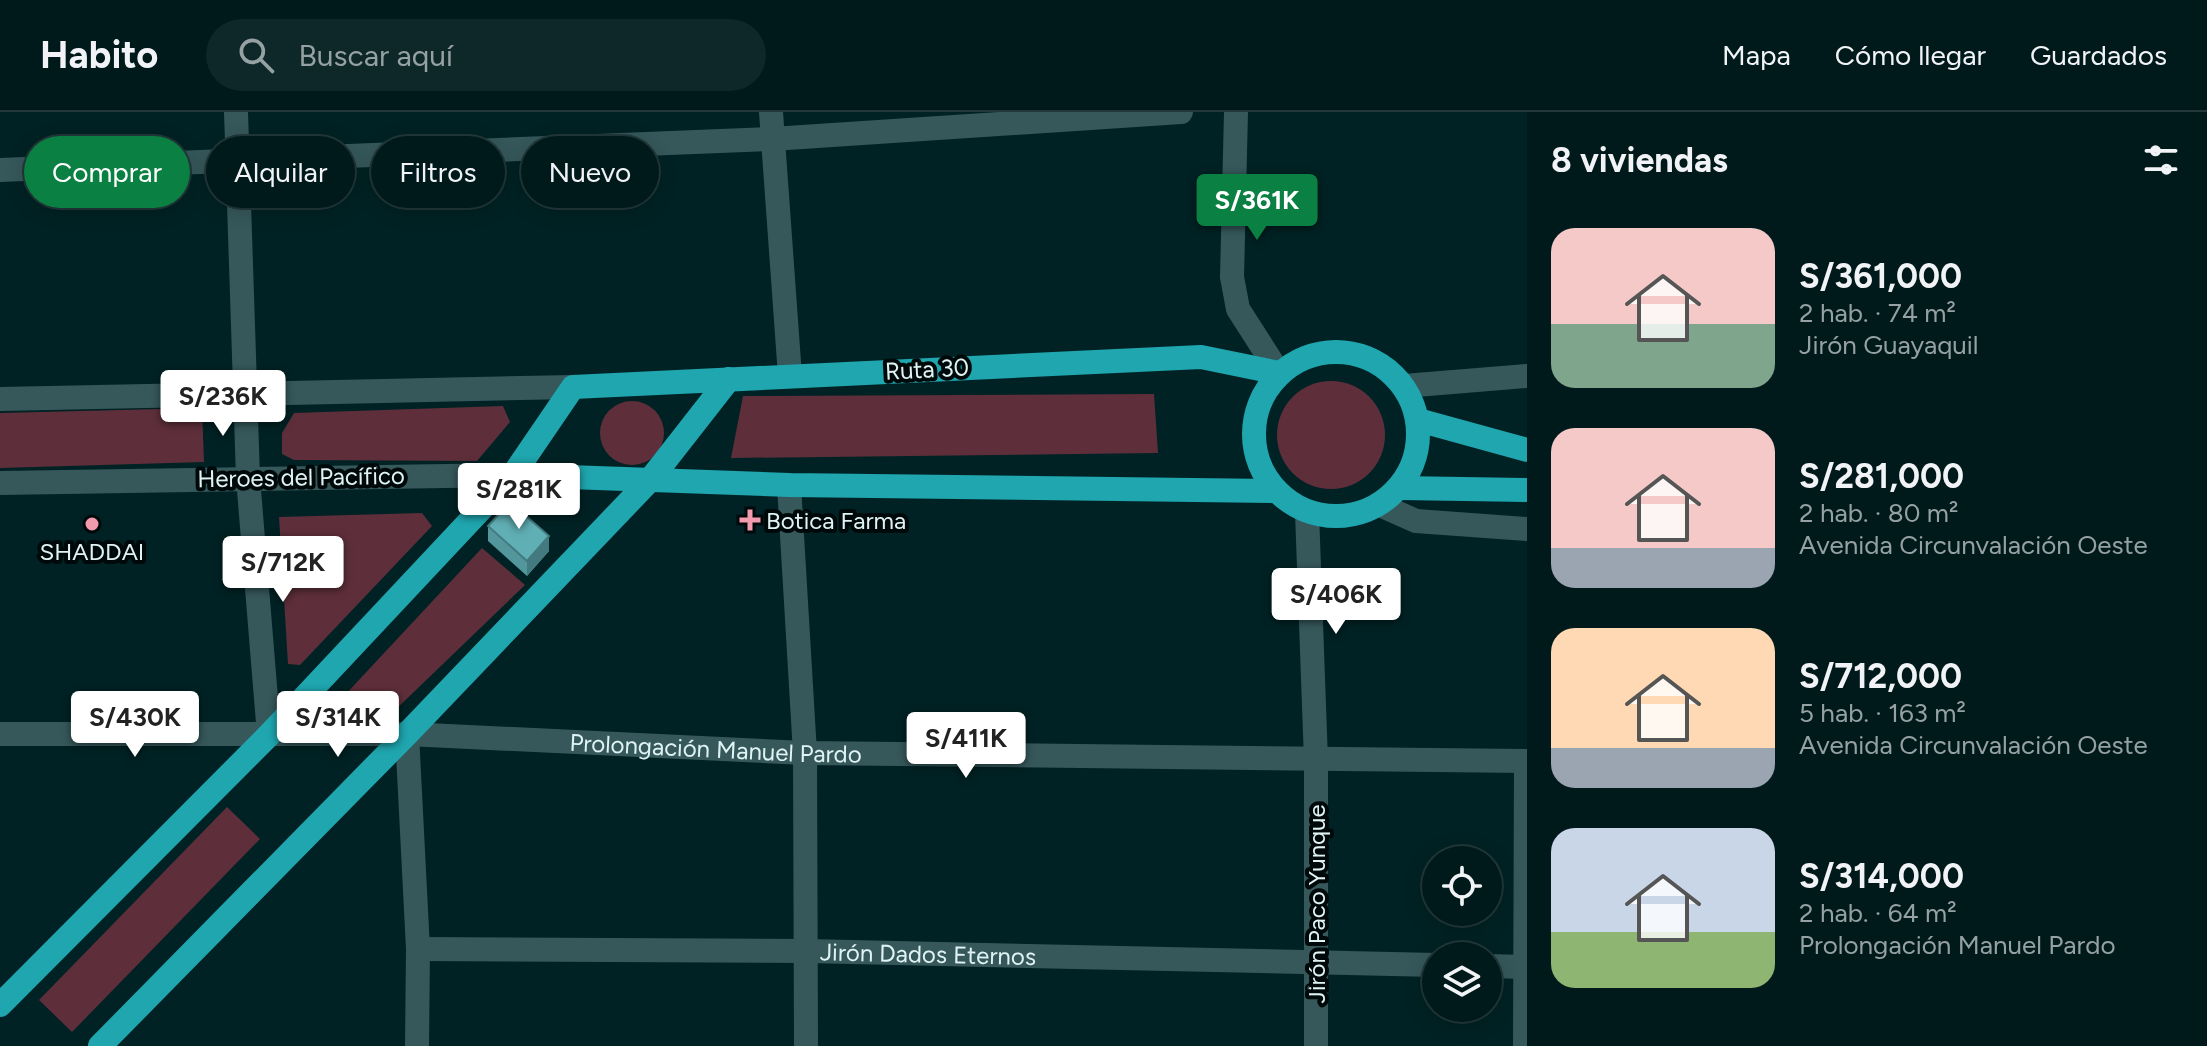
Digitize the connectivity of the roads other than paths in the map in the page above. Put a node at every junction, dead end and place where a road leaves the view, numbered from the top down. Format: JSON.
{"nodes":[{"id":1,"x":236,"y":112,"type":"edge"},
{"id":2,"x":771,"y":112,"type":"edge"},
{"id":3,"x":1181,"y":112,"type":"edge"},
{"id":4,"x":1236,"y":112,"type":"edge"},
{"id":5,"x":237,"y":136,"type":"edge"},
{"id":6,"x":772,"y":139,"type":"junction"},
{"id":7,"x":355,"y":155,"type":"edge"},
{"id":8,"x":206,"y":161,"type":"edge"},
{"id":9,"x":0,"y":170,"type":"edge"},
{"id":10,"x":239,"y":208,"type":"edge"},
{"id":11,"x":1279,"y":373,"type":"junction"},
{"id":12,"x":790,"y":376,"type":"junction"},
{"id":13,"x":1527,"y":376,"type":"edge"},
{"id":14,"x":729,"y":379,"type":"junction"},
{"id":15,"x":1404,"y":386,"type":"junction"},
{"id":16,"x":573,"y":387,"type":"junction"},
{"id":17,"x":245,"y":396,"type":"junction"},
{"id":18,"x":0,"y":399,"type":"edge"},
{"id":19,"x":1418,"y":420,"type":"junction"},
{"id":20,"x":1527,"y":450,"type":"edge"},
{"id":21,"x":513,"y":475,"type":"junction"},
{"id":22,"x":248,"y":478,"type":"junction"},
{"id":23,"x":650,"y":480,"type":"junction"},
{"id":24,"x":0,"y":483,"type":"edge"},
{"id":25,"x":789,"y":485,"type":"junction"},
{"id":26,"x":1400,"y":488,"type":"junction"},
{"id":27,"x":1527,"y":490,"type":"edge"},
{"id":28,"x":1276,"y":491,"type":"junction"},
{"id":29,"x":1380,"y":505,"type":"junction"},
{"id":30,"x":1307,"y":512,"type":"junction"},
{"id":31,"x":1527,"y":529,"type":"edge"},
{"id":32,"x":0,"y":734,"type":"edge"},
{"id":33,"x":407,"y":734,"type":"junction"},
{"id":34,"x":269,"y":735,"type":"junction"},
{"id":35,"x":805,"y":753,"type":"junction"},
{"id":36,"x":1316,"y":761,"type":"junction"},
{"id":37,"x":1526,"y":761,"type":"edge"},
{"id":38,"x":418,"y":949,"type":"junction"},
{"id":39,"x":807,"y":951,"type":"junction"},
{"id":40,"x":1316,"y":962,"type":"junction"},
{"id":41,"x":1422,"y":965,"type":"edge"},
{"id":42,"x":1502,"y":966,"type":"edge"},
{"id":43,"x":1526,"y":967,"type":"edge"},
{"id":44,"x":6,"y":998,"type":"edge"},
{"id":45,"x":100,"y":1046,"type":"edge"},
{"id":46,"x":417,"y":1046,"type":"edge"},
{"id":47,"x":806,"y":1046,"type":"edge"},
{"id":48,"x":1316,"y":1046,"type":"edge"},
{"id":49,"x":1525,"y":1046,"type":"edge"}],
"edges":[{"from":1,"to":5,"type":"street"},
{"from":2,"to":6,"type":"street"},
{"from":3,"to":6,"type":"street"},
{"from":4,"to":11,"type":"street"},
{"from":6,"to":7,"type":"street"},
{"from":6,"to":12,"type":"street"},
{"from":8,"to":9,"type":"street"},
{"from":10,"to":17,"type":"street"},
{"from":11,"to":12,"type":"highway","name":"Ruta 30"},
{"from":11,"to":15,"type":"highway"},
{"from":11,"to":28,"type":"highway"},
{"from":12,"to":14,"type":"highway","name":"Ruta 30"},
{"from":13,"to":15,"type":"street"},
{"from":14,"to":16,"type":"highway","name":"Ruta 30"},
{"from":14,"to":23,"type":"highway"},
{"from":15,"to":19,"type":"highway"},
{"from":16,"to":17,"type":"street"},
{"from":16,"to":21,"type":"highway"},
{"from":17,"to":18,"type":"street"},
{"from":17,"to":22,"type":"street"},
{"from":19,"to":20,"type":"highway"},
{"from":19,"to":26,"type":"highway"},
{"from":21,"to":22,"type":"street","name":"Heroes del Pacífico"},
{"from":21,"to":23,"type":"highway","name":"Heroes del Pacífico"},
{"from":21,"to":34,"type":"highway"},
{"from":22,"to":24,"type":"street","name":"Heroes del Pacífico"},
{"from":22,"to":34,"type":"street"},
{"from":23,"to":25,"type":"highway"},
{"from":23,"to":33,"type":"highway"},
{"from":25,"to":28,"type":"highway"},
{"from":25,"to":35,"type":"street"},
{"from":26,"to":27,"type":"highway"},
{"from":26,"to":29,"type":"highway"},
{"from":28,"to":30,"type":"highway"},
{"from":29,"to":30,"type":"highway"},
{"from":29,"to":31,"type":"street"},
{"from":30,"to":36,"type":"street","name":"Jirón Paco Yunque"},
{"from":32,"to":34,"type":"street","name":"Prolongación Manuel Pardo"},
{"from":33,"to":34,"type":"street","name":"Prolongación Manuel Pardo"},
{"from":33,"to":35,"type":"street","name":"Prolongación Manuel Pardo"},
{"from":33,"to":38,"type":"street"},
{"from":33,"to":45,"type":"highway"},
{"from":34,"to":44,"type":"highway"},
{"from":35,"to":36,"type":"street","name":"Prolongación Manuel Pardo"},
{"from":35,"to":39,"type":"street"},
{"from":36,"to":37,"type":"street","name":"Prolongación Manuel Pardo"},
{"from":36,"to":40,"type":"street","name":"Jirón Paco Yunque"},
{"from":37,"to":43,"type":"street"},
{"from":38,"to":39,"type":"street","name":"Jirón Dados Eternos"},
{"from":38,"to":46,"type":"street"},
{"from":39,"to":40,"type":"street","name":"Jirón Dados Eternos"},
{"from":39,"to":47,"type":"street"},
{"from":40,"to":41,"type":"street","name":"Jirón Dados Eternos"},
{"from":40,"to":48,"type":"street","name":"Jirón Paco Yunque"},
{"from":42,"to":43,"type":"street"},
{"from":43,"to":49,"type":"street"}]}
